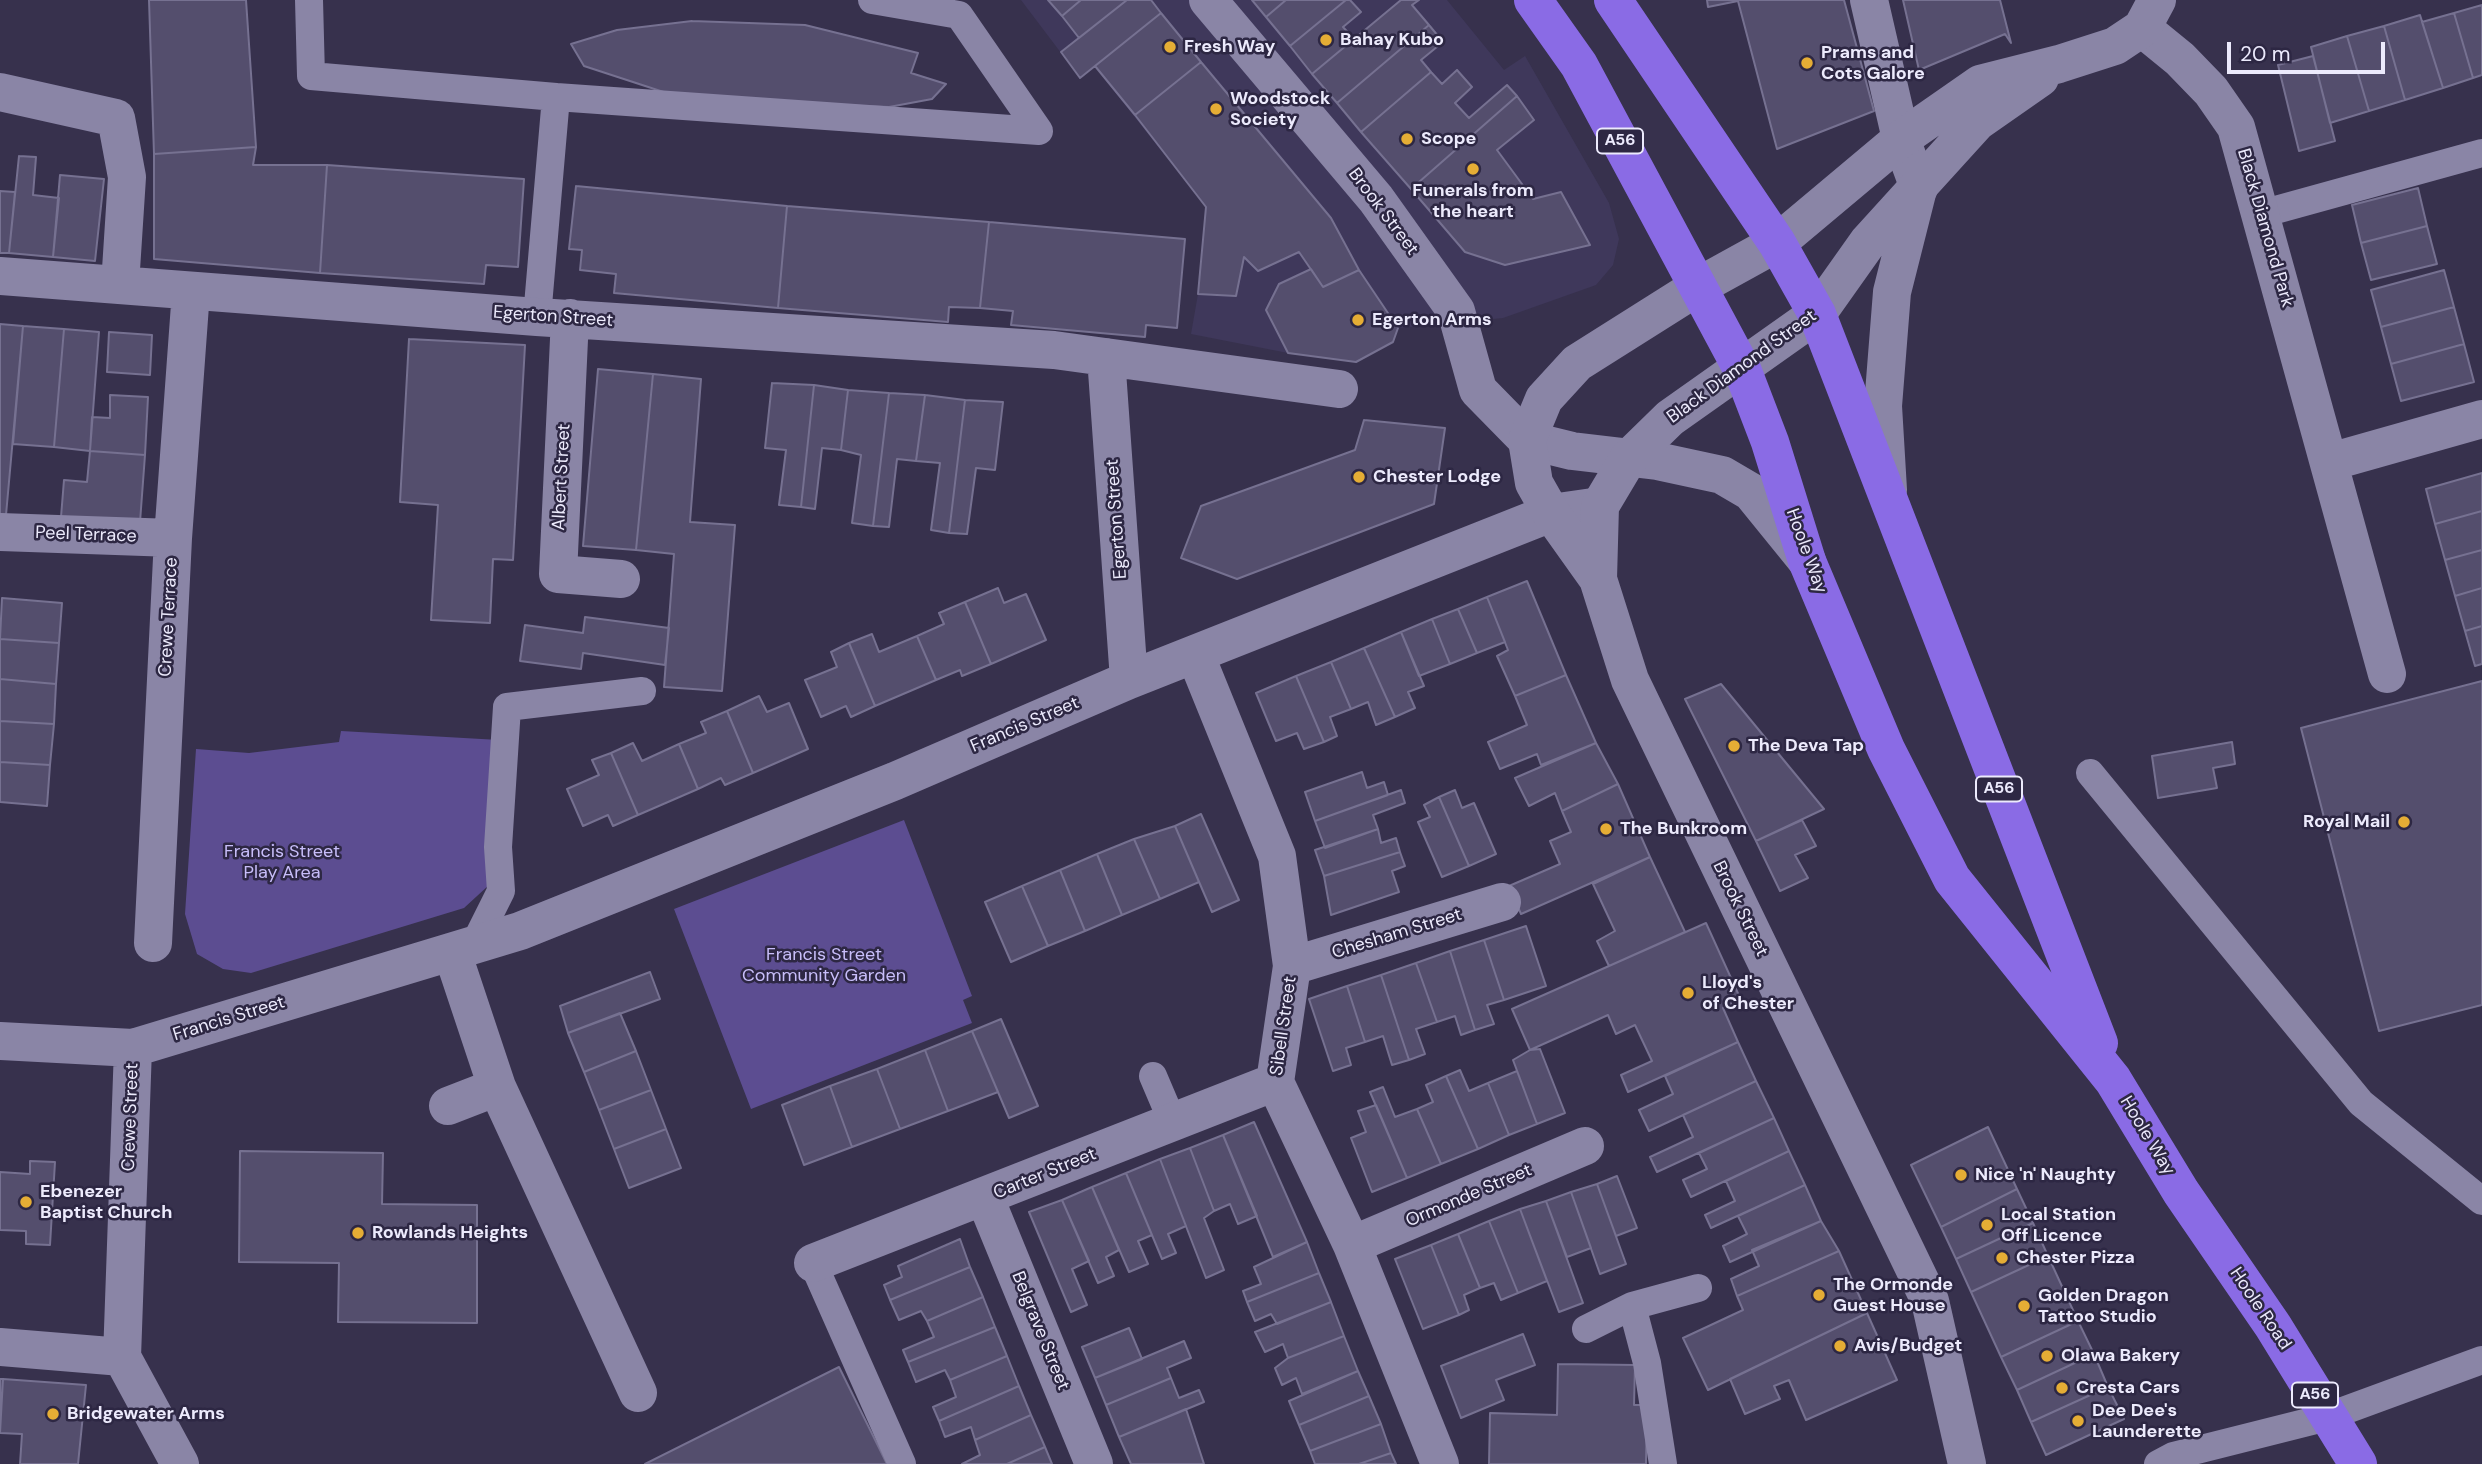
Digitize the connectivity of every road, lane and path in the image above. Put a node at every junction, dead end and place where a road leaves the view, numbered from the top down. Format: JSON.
{"nodes":[{"id":1,"x":309,"y":0,"type":"edge"},
{"id":2,"x":872,"y":0,"type":"edge"},
{"id":3,"x":1208,"y":0,"type":"edge"},
{"id":4,"x":1533,"y":0,"type":"edge"},
{"id":5,"x":1613,"y":0,"type":"edge"},
{"id":6,"x":1869,"y":0,"type":"edge"},
{"id":7,"x":2150,"y":14,"type":"edge"},
{"id":8,"x":2059,"y":64,"type":"junction"},
{"id":9,"x":0,"y":92,"type":"edge"},
{"id":10,"x":556,"y":97,"type":"junction"},
{"id":11,"x":1901,"y":139,"type":"junction"},
{"id":12,"x":2482,"y":153,"type":"edge"},
{"id":13,"x":1919,"y":188,"type":"junction"},
{"id":14,"x":2262,"y":214,"type":"junction"},
{"id":15,"x":1777,"y":243,"type":"junction"},
{"id":16,"x":0,"y":276,"type":"edge"},
{"id":17,"x":120,"y":285,"type":"junction"},
{"id":18,"x":1699,"y":286,"type":"junction"},
{"id":19,"x":191,"y":291,"type":"junction"},
{"id":20,"x":1817,"y":314,"type":"junction"},
{"id":21,"x":554,"y":317,"type":"junction"},
{"id":22,"x":1106,"y":357,"type":"junction"},
{"id":23,"x":1742,"y":369,"type":"junction"},
{"id":24,"x":1339,"y":389,"type":"dead end"},
{"id":25,"x":2482,"y":419,"type":"edge"},
{"id":26,"x":1527,"y":440,"type":"junction"},
{"id":27,"x":1628,"y":459,"type":"junction"},
{"id":28,"x":2330,"y":462,"type":"junction"},
{"id":29,"x":1889,"y":496,"type":"junction"},
{"id":30,"x":1600,"y":506,"type":"junction"},
{"id":31,"x":1551,"y":513,"type":"junction"},
{"id":32,"x":0,"y":532,"type":"edge"},
{"id":33,"x":173,"y":538,"type":"junction"},
{"id":34,"x":1807,"y":561,"type":"junction"},
{"id":35,"x":621,"y":579,"type":"dead end"},
{"id":36,"x":1598,"y":579,"type":"junction"},
{"id":37,"x":1195,"y":654,"type":"junction"},
{"id":38,"x":2388,"y":674,"type":"dead end"},
{"id":39,"x":1129,"y":680,"type":"junction"},
{"id":40,"x":642,"y":691,"type":"dead end"},
{"id":41,"x":2090,"y":773,"type":"dead end"},
{"id":42,"x":1502,"y":902,"type":"dead end"},
{"id":43,"x":153,"y":943,"type":"dead end"},
{"id":44,"x":463,"y":949,"type":"junction"},
{"id":45,"x":1292,"y":966,"type":"junction"},
{"id":46,"x":0,"y":1041,"type":"edge"},
{"id":47,"x":133,"y":1048,"type":"junction"},
{"id":48,"x":1153,"y":1076,"type":"dead end"},
{"id":49,"x":2113,"y":1080,"type":"junction"},
{"id":50,"x":1275,"y":1082,"type":"junction"},
{"id":51,"x":497,"y":1087,"type":"junction"},
{"id":52,"x":448,"y":1106,"type":"dead end"},
{"id":53,"x":1173,"y":1123,"type":"junction"},
{"id":54,"x":1585,"y":1146,"type":"dead end"},
{"id":55,"x":2181,"y":1192,"type":"joint"},
{"id":56,"x":985,"y":1198,"type":"junction"},
{"id":57,"x":2482,"y":1201,"type":"edge"},
{"id":58,"x":1352,"y":1245,"type":"junction"},
{"id":59,"x":813,"y":1263,"type":"joint"},
{"id":60,"x":1698,"y":1288,"type":"dead end"},
{"id":61,"x":1632,"y":1306,"type":"junction"},
{"id":62,"x":1586,"y":1329,"type":"dead end"},
{"id":63,"x":0,"y":1347,"type":"edge"},
{"id":64,"x":122,"y":1357,"type":"junction"},
{"id":65,"x":2482,"y":1360,"type":"edge"},
{"id":66,"x":638,"y":1393,"type":"dead end"},
{"id":67,"x":180,"y":1464,"type":"edge"},
{"id":68,"x":902,"y":1464,"type":"edge"},
{"id":69,"x":1094,"y":1464,"type":"edge"},
{"id":70,"x":1440,"y":1464,"type":"edge"},
{"id":71,"x":1663,"y":1464,"type":"edge"},
{"id":72,"x":1967,"y":1464,"type":"edge"},
{"id":73,"x":2158,"y":1464,"type":"edge"},
{"id":74,"x":2358,"y":1464,"type":"edge"}],
"edges":[{"from":1,"to":10,"type":"lane"},
{"from":2,"to":10,"type":"lane"},
{"from":3,"to":26,"type":"street","name":"Brook Street"},
{"from":4,"to":18,"type":"highway","name":"Hoole Way","number":"A56"},
{"from":5,"to":15,"type":"highway","name":"Hoole Way","number":"A56"},
{"from":6,"to":11,"type":"street"},
{"from":7,"to":8,"type":"street","name":"Black Diamond Street"},
{"from":7,"to":14,"type":"street","name":"Black Diamond Park"},
{"from":8,"to":11,"type":"street","name":"Black Diamond Street"},
{"from":8,"to":13,"type":"street","name":"Black Diamond Street"},
{"from":9,"to":17,"type":"street"},
{"from":10,"to":21,"type":"lane"},
{"from":11,"to":13,"type":"street"},
{"from":11,"to":15,"type":"street","name":"Black Diamond Street"},
{"from":12,"to":14,"type":"lane"},
{"from":13,"to":20,"type":"street","name":"Black Diamond Street"},
{"from":13,"to":29,"type":"street"},
{"from":14,"to":28,"type":"street","name":"Black Diamond Park"},
{"from":15,"to":18,"type":"street","name":"Black Diamond Street"},
{"from":15,"to":20,"type":"highway","name":"Hoole Way","number":"A56"},
{"from":16,"to":17,"type":"street","name":"Egerton Street"},
{"from":17,"to":19,"type":"street","name":"Egerton Street"},
{"from":18,"to":23,"type":"highway","name":"Hoole Way","number":"A56"},
{"from":18,"to":26,"type":"street","name":"Black Diamond Street"},
{"from":19,"to":21,"type":"street","name":"Egerton Street"},
{"from":19,"to":33,"type":"street","name":"Crewe Terrace"},
{"from":20,"to":23,"type":"street","name":"Black Diamond Street"},
{"from":20,"to":29,"type":"highway","name":"Hoole Way","number":"A56"},
{"from":21,"to":22,"type":"street","name":"Egerton Street"},
{"from":21,"to":35,"type":"street","name":"Albert Street"},
{"from":22,"to":24,"type":"street","name":"Egerton Street"},
{"from":22,"to":39,"type":"street","name":"Egerton Street"},
{"from":23,"to":27,"type":"street","name":"Black Diamond Street"},
{"from":23,"to":34,"type":"highway","name":"Hoole Way","number":"A56"},
{"from":25,"to":28,"type":"street"},
{"from":26,"to":27,"type":"street"},
{"from":26,"to":31,"type":"street","name":"Brook Street"},
{"from":27,"to":30,"type":"street","name":"Black Diamond Street"},
{"from":27,"to":34,"type":"street"},
{"from":28,"to":38,"type":"street","name":"Black Diamond Park"},
{"from":29,"to":49,"type":"highway","name":"Hoole Way","number":"A56"},
{"from":30,"to":31,"type":"street","name":"Francis Street"},
{"from":30,"to":36,"type":"street","name":"Black Diamond Street"},
{"from":31,"to":36,"type":"street","name":"Brook Street"},
{"from":31,"to":37,"type":"street","name":"Francis Street"},
{"from":32,"to":33,"type":"street","name":"Peel Terrace"},
{"from":33,"to":43,"type":"street","name":"Crewe Terrace"},
{"from":34,"to":49,"type":"highway","name":"Hoole Way","number":"A56"},
{"from":36,"to":72,"type":"street","name":"Brook Street"},
{"from":37,"to":39,"type":"street","name":"Francis Street"},
{"from":37,"to":45,"type":"street","name":"Sibell Street"},
{"from":39,"to":44,"type":"street","name":"Francis Street"},
{"from":40,"to":44,"type":"lane"},
{"from":41,"to":57,"type":"lane"},
{"from":42,"to":45,"type":"street","name":"Chesham Street"},
{"from":44,"to":47,"type":"street","name":"Francis Street"},
{"from":44,"to":51,"type":"street"},
{"from":45,"to":50,"type":"street","name":"Sibell Street"},
{"from":46,"to":47,"type":"street","name":"Francis Street"},
{"from":47,"to":64,"type":"street","name":"Crewe Street"},
{"from":48,"to":53,"type":"lane"},
{"from":49,"to":55,"type":"highway","name":"Hoole Way","number":"A56"},
{"from":50,"to":53,"type":"street","name":"Carter Street"},
{"from":50,"to":58,"type":"street","name":"Sibell Street"},
{"from":51,"to":52,"type":"street"},
{"from":51,"to":66,"type":"street"},
{"from":53,"to":56,"type":"street","name":"Carter Street"},
{"from":54,"to":58,"type":"street","name":"Ormonde Street"},
{"from":55,"to":74,"type":"highway","name":"Hoole Road","number":"A56"},
{"from":56,"to":59,"type":"street","name":"Carter Street"},
{"from":56,"to":69,"type":"street","name":"Belgrave Street"},
{"from":58,"to":70,"type":"street","name":"Sibell Street"},
{"from":59,"to":68,"type":"lane"},
{"from":60,"to":61,"type":"lane"},
{"from":61,"to":62,"type":"lane"},
{"from":61,"to":71,"type":"lane"},
{"from":63,"to":64,"type":"street"},
{"from":64,"to":67,"type":"street"},
{"from":65,"to":73,"type":"lane"}]}
